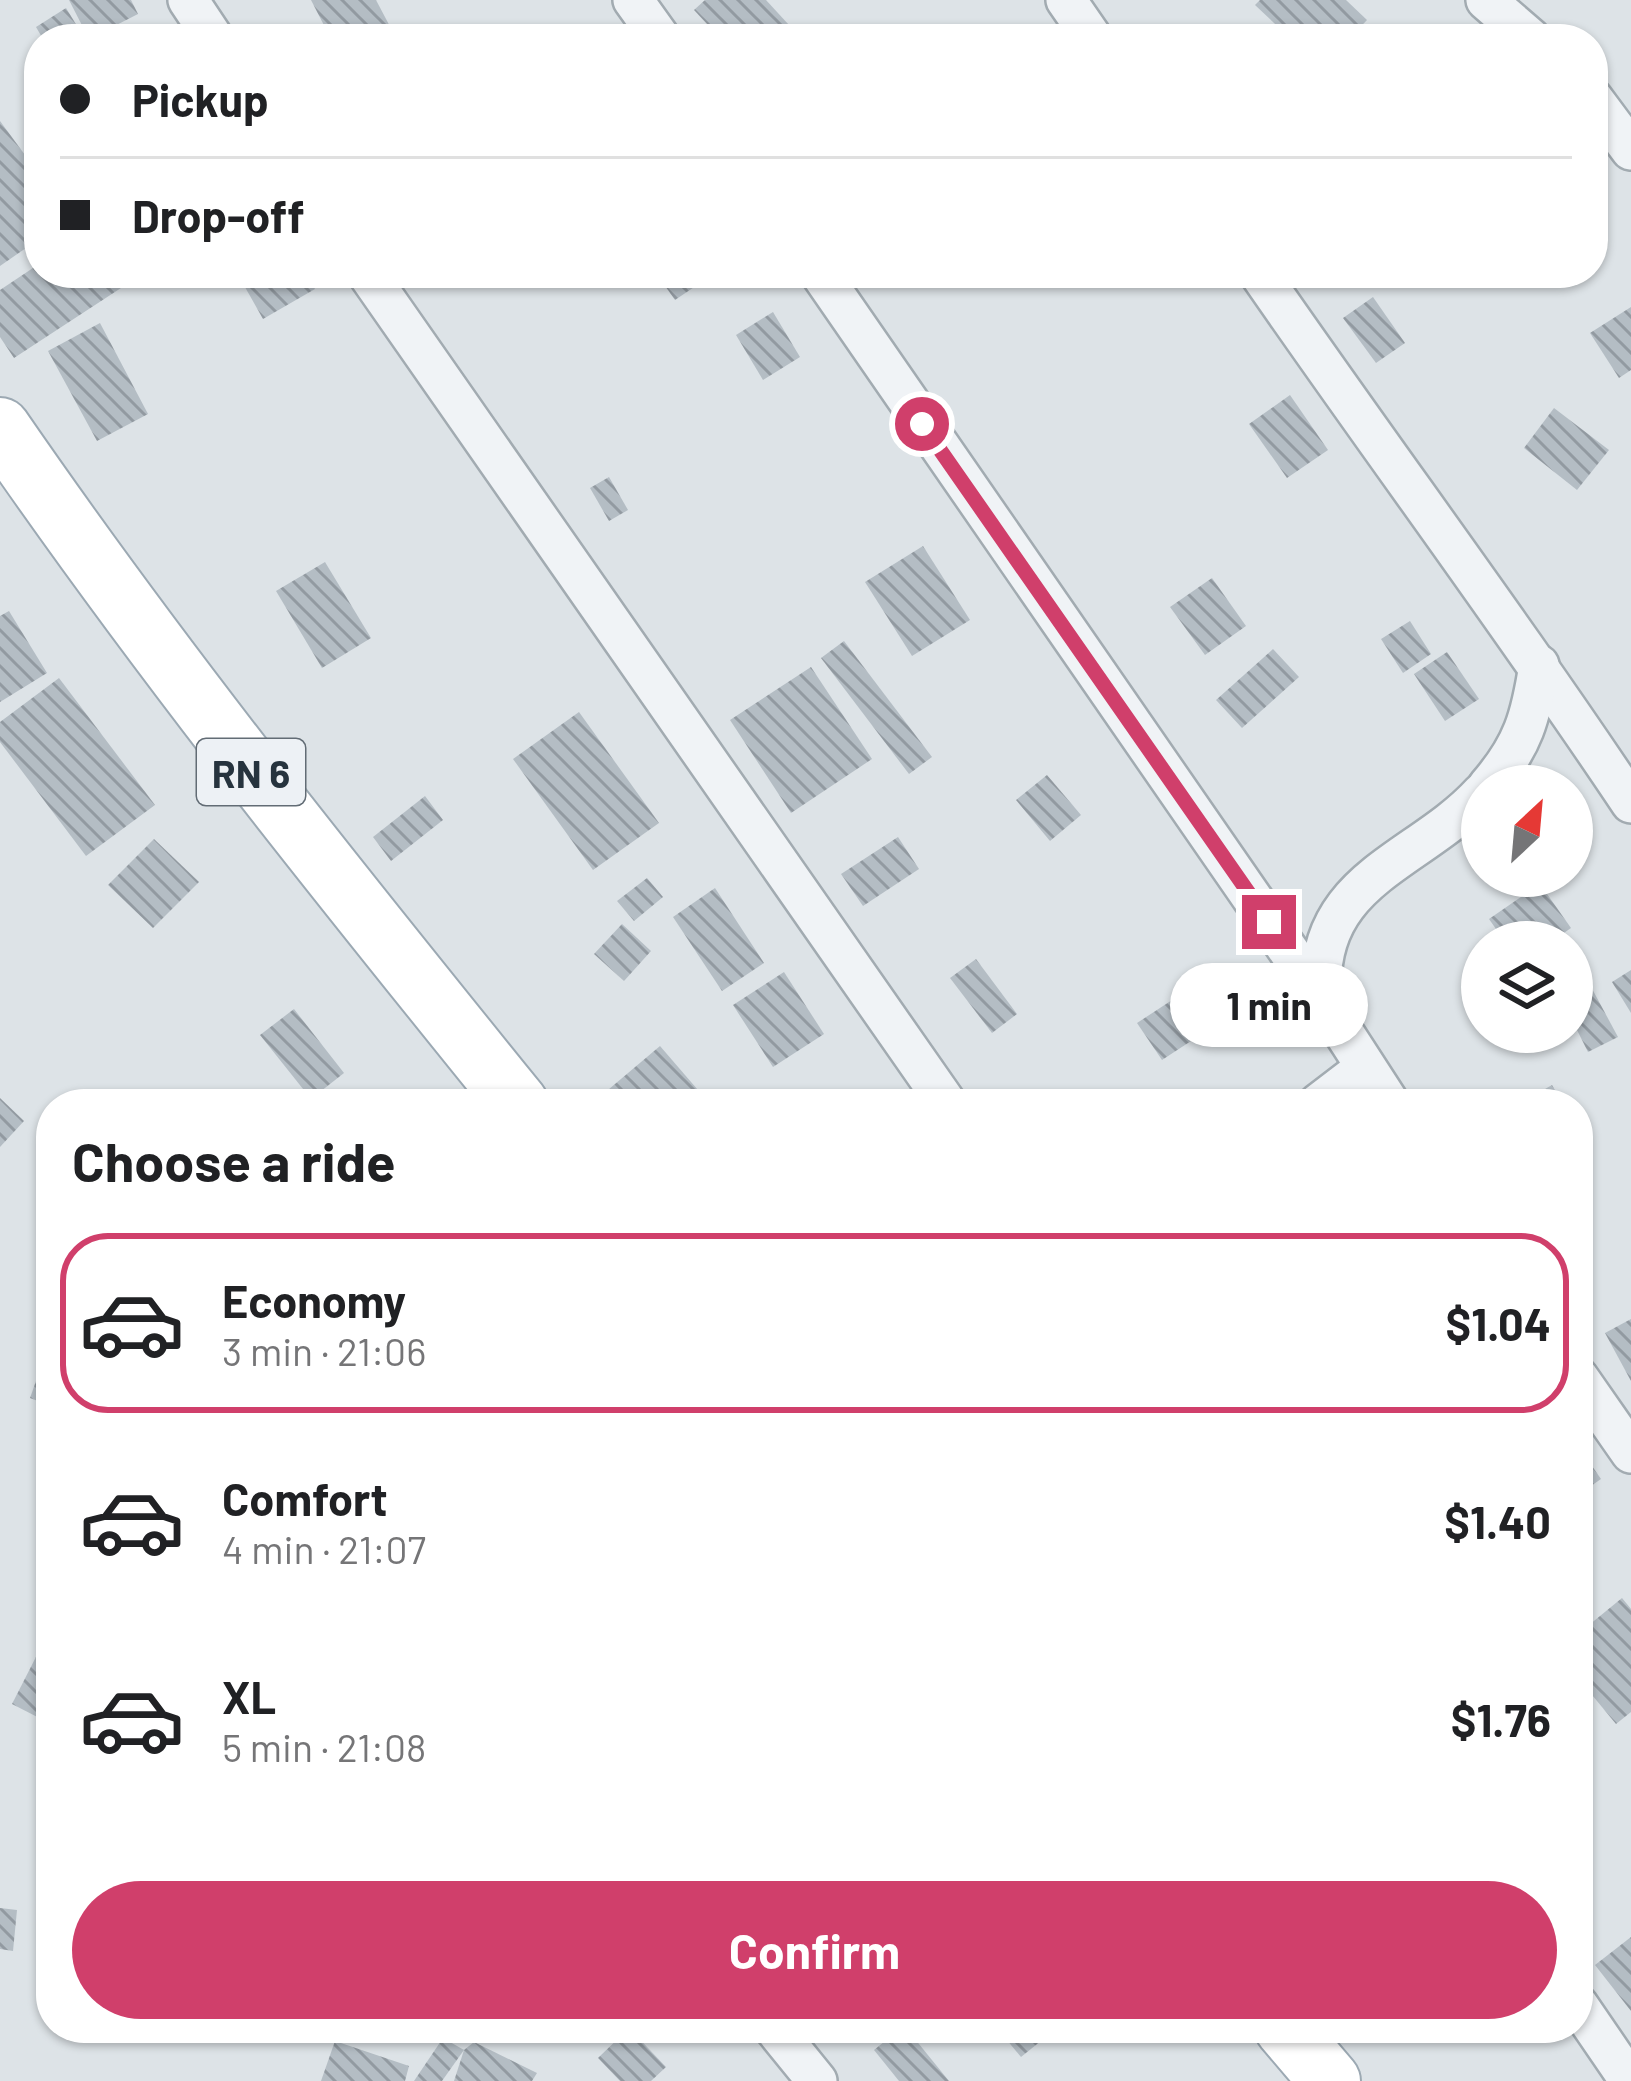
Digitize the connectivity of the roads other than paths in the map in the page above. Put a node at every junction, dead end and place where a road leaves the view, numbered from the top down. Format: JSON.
{"nodes":[{"id":1,"x":1486,"y":0,"type":"edge"},
{"id":2,"x":1514,"y":24,"type":"edge"},
{"id":3,"x":1608,"y":119,"type":"edge"},
{"id":4,"x":1631,"y":150,"type":"edge"},
{"id":5,"x":377,"y":288,"type":"edge"},
{"id":6,"x":830,"y":288,"type":"edge"},
{"id":7,"x":1269,"y":288,"type":"edge"},
{"id":8,"x":0,"y":428,"type":"edge"},
{"id":9,"x":1539,"y":665,"type":"junction"},
{"id":10,"x":1506,"y":765,"type":"edge"},
{"id":11,"x":1631,"y":803,"type":"edge"},
{"id":12,"x":1461,"y":809,"type":"edge"},
{"id":13,"x":1322,"y":999,"type":"junction"},
{"id":14,"x":1366,"y":1068,"type":"junction"},
{"id":15,"x":506,"y":1089,"type":"edge"},
{"id":16,"x":937,"y":1089,"type":"edge"},
{"id":17,"x":1338,"y":1089,"type":"edge"},
{"id":18,"x":1380,"y":1089,"type":"edge"},
{"id":19,"x":1593,"y":1399,"type":"edge"},
{"id":20,"x":1631,"y":1454,"type":"edge"},
{"id":21,"x":1593,"y":2027,"type":"edge"},
{"id":22,"x":786,"y":2043,"type":"edge"},
{"id":23,"x":1298,"y":2043,"type":"edge"},
{"id":24,"x":817,"y":2081,"type":"edge"},
{"id":25,"x":1330,"y":2081,"type":"edge"},
{"id":26,"x":1630,"y":2081,"type":"edge"}],
"edges":[{"from":1,"to":2,"type":"street"},
{"from":3,"to":4,"type":"street"},
{"from":5,"to":16,"type":"street"},
{"from":6,"to":13,"type":"street"},
{"from":7,"to":9,"type":"street"},
{"from":8,"to":15,"type":"main road","number":"RN 6"},
{"from":9,"to":10,"type":"street"},
{"from":9,"to":11,"type":"street"},
{"from":12,"to":13,"type":"street"},
{"from":13,"to":14,"type":"street"},
{"from":14,"to":17,"type":"street"},
{"from":14,"to":18,"type":"street"},
{"from":19,"to":20,"type":"street"},
{"from":21,"to":26,"type":"street"},
{"from":22,"to":24,"type":"street"},
{"from":23,"to":25,"type":"main road"}]}
